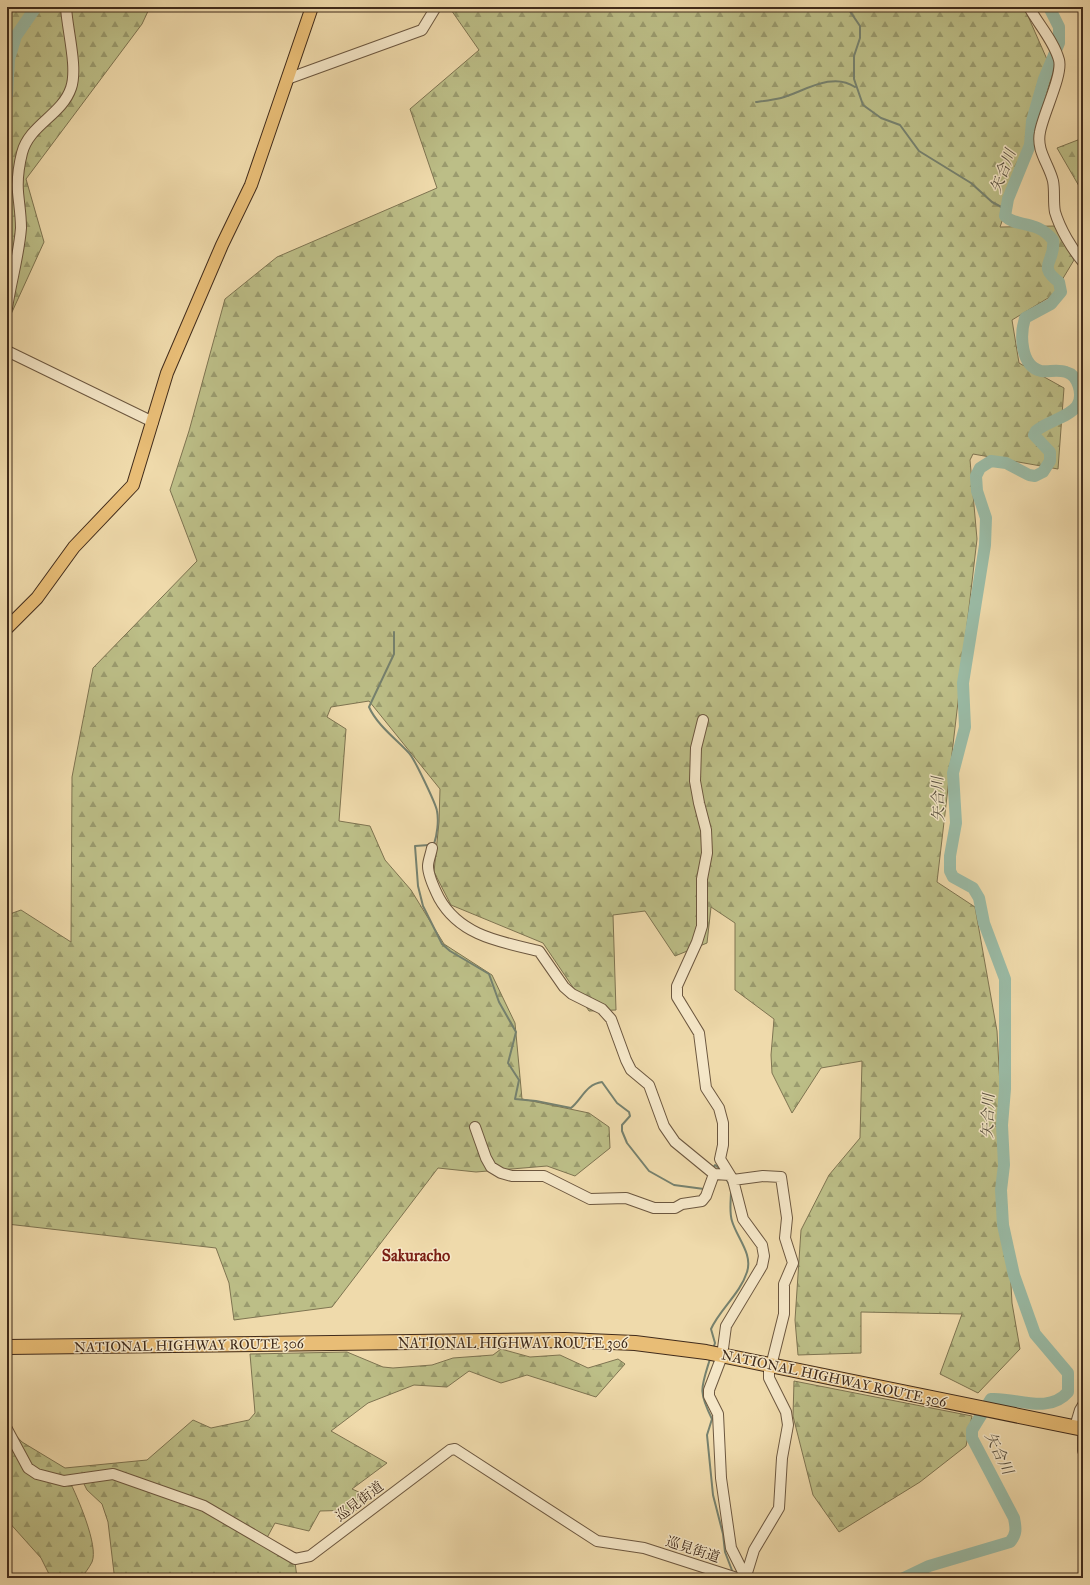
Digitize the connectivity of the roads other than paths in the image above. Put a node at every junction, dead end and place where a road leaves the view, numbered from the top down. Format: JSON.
{"nodes":[{"id":1,"x":66,"y":7,"type":"edge"},
{"id":2,"x":312,"y":7,"type":"edge"},
{"id":3,"x":436,"y":7,"type":"edge"},
{"id":4,"x":1029,"y":7,"type":"edge"},
{"id":5,"x":287,"y":79,"type":"junction"},
{"id":6,"x":1083,"y":262,"type":"edge"},
{"id":7,"x":7,"y":308,"type":"edge"},
{"id":8,"x":7,"y":350,"type":"edge"},
{"id":9,"x":153,"y":422,"type":"junction"},
{"id":10,"x":7,"y":628,"type":"edge"},
{"id":11,"x":703,"y":720,"type":"dead end"},
{"id":12,"x":432,"y":848,"type":"dead end"},
{"id":13,"x":475,"y":1127,"type":"dead end"},
{"id":14,"x":721,"y":1174,"type":"junction"},
{"id":15,"x":7,"y":1348,"type":"edge"},
{"id":16,"x":715,"y":1354,"type":"junction"},
{"id":17,"x":770,"y":1365,"type":"junction"},
{"id":18,"x":1083,"y":1405,"type":"edge"},
{"id":19,"x":7,"y":1429,"type":"edge"},
{"id":20,"x":1080,"y":1431,"type":"edge"},
{"id":21,"x":1083,"y":1451,"type":"edge"},
{"id":22,"x":738,"y":1576,"type":"edge"},
{"id":23,"x":712,"y":1578,"type":"edge"}],
"edges":[{"from":1,"to":7,"type":"street"},
{"from":2,"to":5,"type":"main road"},
{"from":3,"to":5,"type":"street"},
{"from":4,"to":6,"type":"street"},
{"from":5,"to":9,"type":"main road"},
{"from":8,"to":9,"type":"street"},
{"from":9,"to":10,"type":"main road"},
{"from":11,"to":14,"type":"street"},
{"from":12,"to":14,"type":"street"},
{"from":13,"to":14,"type":"street"},
{"from":14,"to":16,"type":"street"},
{"from":14,"to":17,"type":"street"},
{"from":15,"to":16,"type":"highway","name":"NATIONAL HIGHWAY ROUTE 306"},
{"from":16,"to":17,"type":"highway","name":"NATIONAL HIGHWAY ROUTE 306"},
{"from":16,"to":22,"type":"street"},
{"from":17,"to":20,"type":"highway","name":"NATIONAL HIGHWAY ROUTE 306"},
{"from":17,"to":22,"type":"street"},
{"from":18,"to":20,"type":"street"},
{"from":19,"to":22,"type":"street","name":"巡見街道"},
{"from":20,"to":21,"type":"street"},
{"from":22,"to":23,"type":"street"}]}
